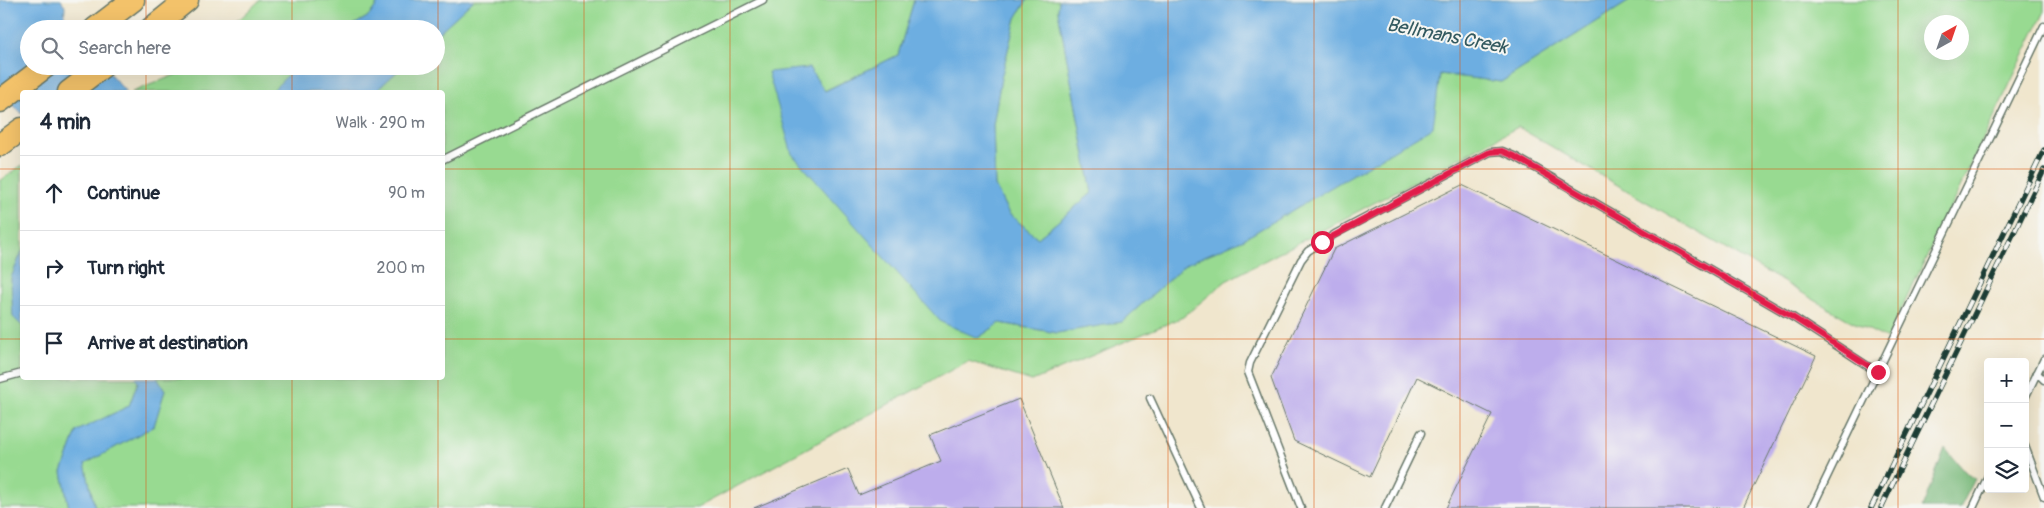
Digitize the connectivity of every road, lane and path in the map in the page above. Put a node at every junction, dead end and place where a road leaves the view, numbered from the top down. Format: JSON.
{"nodes":[{"id":1,"x":133,"y":0,"type":"edge"},
{"id":2,"x":187,"y":0,"type":"edge"},
{"id":3,"x":763,"y":0,"type":"edge"},
{"id":4,"x":107,"y":20,"type":"edge"},
{"id":5,"x":162,"y":20,"type":"edge"},
{"id":6,"x":2044,"y":26,"type":"edge"},
{"id":7,"x":34,"y":75,"type":"edge"},
{"id":8,"x":91,"y":75,"type":"edge"},
{"id":9,"x":72,"y":90,"type":"edge"},
{"id":10,"x":0,"y":101,"type":"edge"},
{"id":11,"x":20,"y":131,"type":"edge"},
{"id":12,"x":0,"y":145,"type":"edge"},
{"id":13,"x":445,"y":159,"type":"edge"},
{"id":14,"x":2044,"y":359,"type":"edge"},
{"id":15,"x":1878,"y":372,"type":"junction"},
{"id":16,"x":2037,"y":373,"type":"junction"},
{"id":17,"x":20,"y":374,"type":"edge"},
{"id":18,"x":0,"y":379,"type":"edge"},
{"id":19,"x":2044,"y":380,"type":"edge"},
{"id":20,"x":2029,"y":390,"type":"edge"},
{"id":21,"x":1150,"y":398,"type":"dead end"},
{"id":22,"x":1421,"y":433,"type":"dead end"},
{"id":23,"x":2026,"y":448,"type":"edge"},
{"id":24,"x":1984,"y":485,"type":"edge"},
{"id":25,"x":2044,"y":497,"type":"edge"},
{"id":26,"x":1200,"y":508,"type":"edge"},
{"id":27,"x":1301,"y":508,"type":"edge"},
{"id":28,"x":1385,"y":508,"type":"edge"},
{"id":29,"x":1812,"y":508,"type":"edge"},
{"id":30,"x":1973,"y":508,"type":"edge"}],
"edges":[{"from":1,"to":4,"type":"highway"},
{"from":2,"to":5,"type":"highway"},
{"from":3,"to":13,"type":"lane"},
{"from":6,"to":15,"type":"lane"},
{"from":7,"to":10,"type":"highway"},
{"from":8,"to":9,"type":"highway"},
{"from":11,"to":12,"type":"highway"},
{"from":14,"to":16,"type":"lane"},
{"from":15,"to":27,"type":"lane"},
{"from":15,"to":29,"type":"lane"},
{"from":16,"to":19,"type":"lane"},
{"from":16,"to":20,"type":"lane"},
{"from":17,"to":18,"type":"lane"},
{"from":21,"to":26,"type":"lane"},
{"from":22,"to":28,"type":"lane"},
{"from":23,"to":25,"type":"lane"},
{"from":24,"to":30,"type":"lane"}]}
